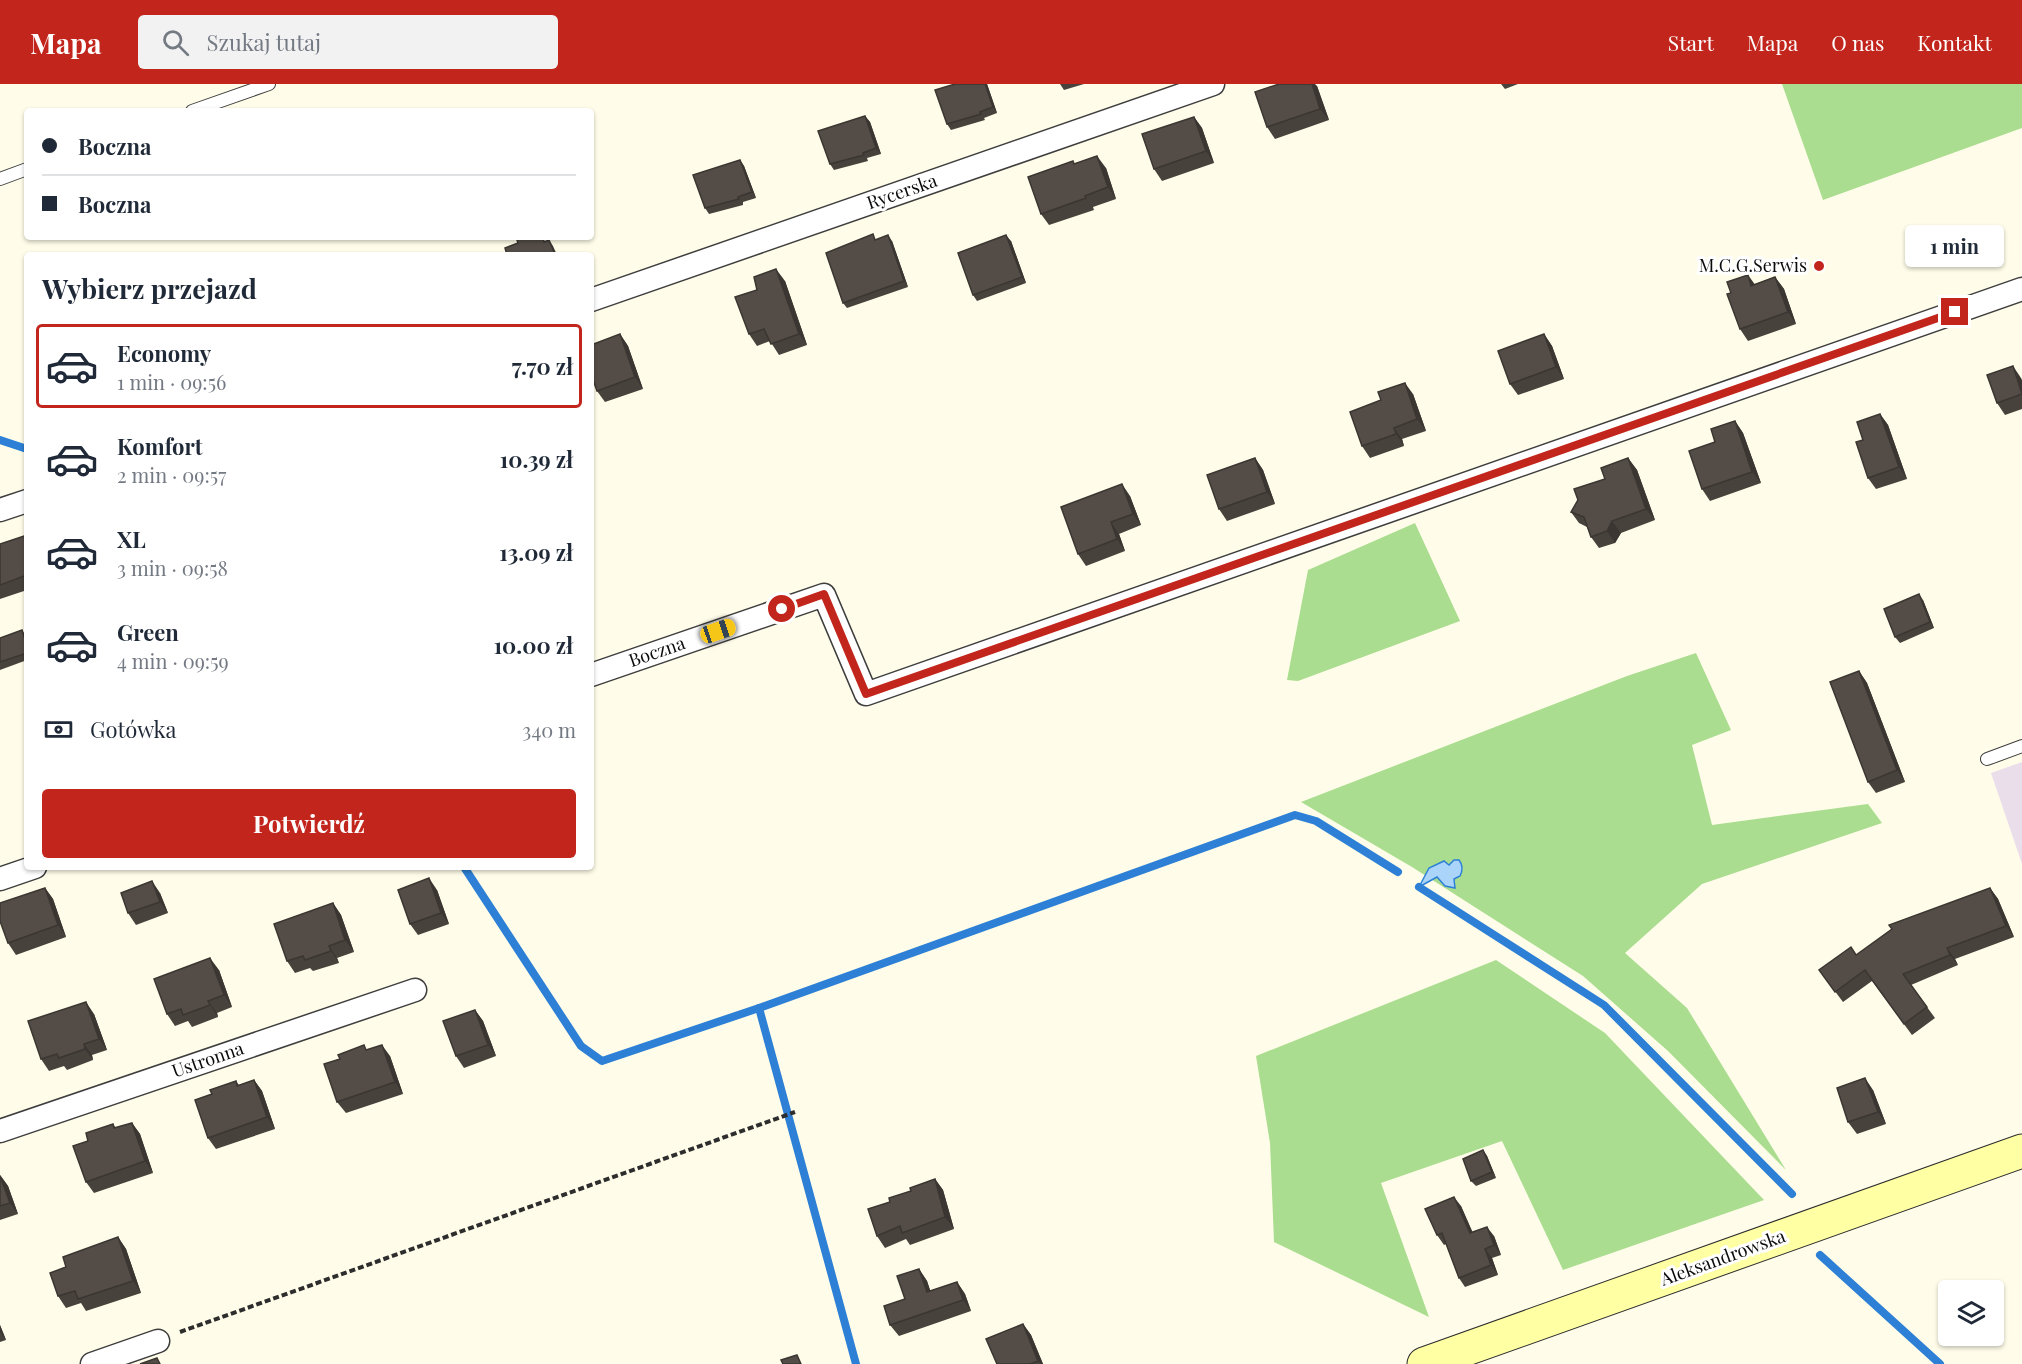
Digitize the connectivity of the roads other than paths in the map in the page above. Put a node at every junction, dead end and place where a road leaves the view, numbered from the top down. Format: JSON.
{"nodes":[{"id":1,"x":269,"y":84,"type":"edge"},
{"id":2,"x":1213,"y":84,"type":"edge"},
{"id":3,"x":201,"y":108,"type":"edge"},
{"id":4,"x":24,"y":171,"type":"edge"},
{"id":5,"x":0,"y":179,"type":"edge"},
{"id":6,"x":2022,"y":289,"type":"edge"},
{"id":7,"x":594,"y":299,"type":"edge"},
{"id":8,"x":24,"y":502,"type":"edge"},
{"id":9,"x":0,"y":510,"type":"edge"},
{"id":10,"x":594,"y":674,"type":"edge"},
{"id":11,"x":2022,"y":746,"type":"edge"},
{"id":12,"x":1987,"y":759,"type":"dead end"},
{"id":13,"x":26,"y":870,"type":"edge"},
{"id":14,"x":0,"y":879,"type":"edge"},
{"id":15,"x":415,"y":990,"type":"dead end"},
{"id":16,"x":0,"y":1131,"type":"edge"},
{"id":17,"x":2022,"y":1151,"type":"edge"},
{"id":18,"x":158,"y":1341,"type":"road end"},
{"id":19,"x":92,"y":1364,"type":"edge"},
{"id":20,"x":1424,"y":1364,"type":"edge"}],
"edges":[{"from":1,"to":3,"type":"lane"},
{"from":2,"to":7,"type":"street","name":"Rycerska"},
{"from":4,"to":5,"type":"lane"},
{"from":6,"to":10,"type":"street","name":"Boczna"},
{"from":8,"to":9,"type":"street"},
{"from":11,"to":12,"type":"lane"},
{"from":13,"to":14,"type":"street"},
{"from":15,"to":16,"type":"street","name":"Ustronna"},
{"from":17,"to":20,"type":"main road","name":"Aleksandrowska"},
{"from":18,"to":19,"type":"street"}]}
